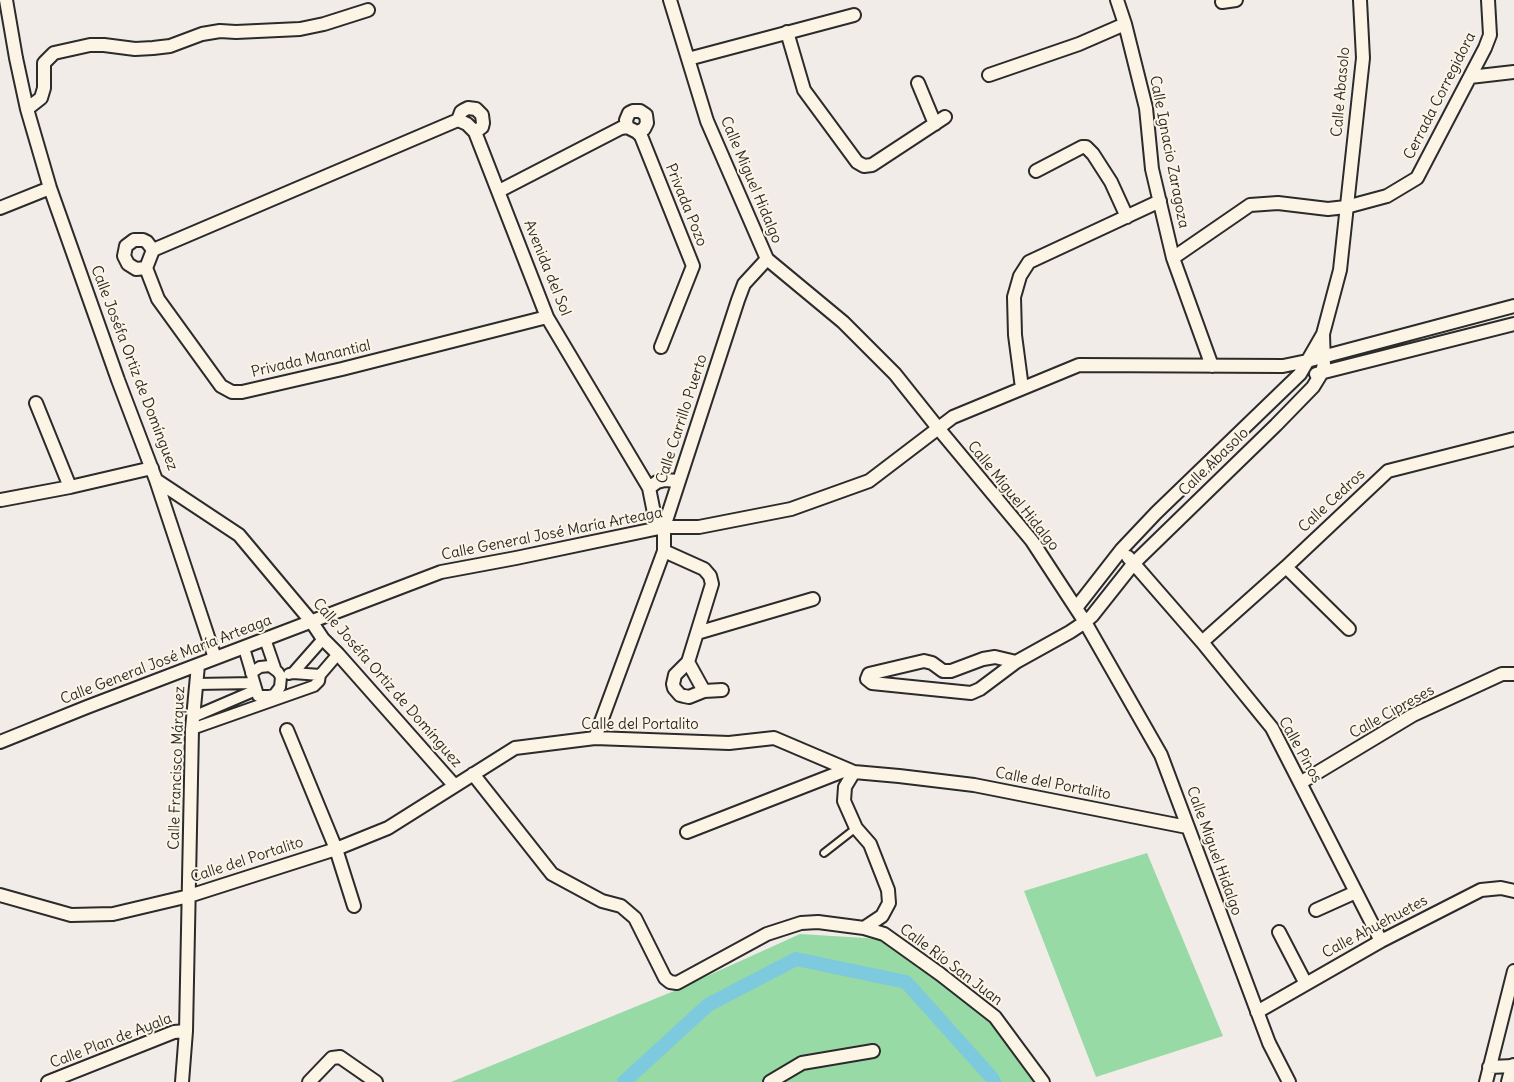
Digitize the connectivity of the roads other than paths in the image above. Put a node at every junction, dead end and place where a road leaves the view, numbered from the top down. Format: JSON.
{"nodes":[{"id":1,"x":6,"y":0,"type":"edge"},
{"id":2,"x":670,"y":0,"type":"edge"},
{"id":3,"x":1117,"y":0,"type":"edge"},
{"id":4,"x":1236,"y":0,"type":"edge"},
{"id":5,"x":1360,"y":0,"type":"edge"},
{"id":6,"x":1488,"y":0,"type":"edge"},
{"id":7,"x":1222,"y":2,"type":"dead end"},
{"id":8,"x":368,"y":10,"type":"dead end"},
{"id":9,"x":854,"y":14,"type":"dead end"},
{"id":10,"x":1126,"y":24,"type":"junction"},
{"id":11,"x":787,"y":32,"type":"junction"},
{"id":12,"x":688,"y":59,"type":"junction"},
{"id":13,"x":1514,"y":72,"type":"edge"},
{"id":14,"x":989,"y":75,"type":"dead end"},
{"id":15,"x":1470,"y":77,"type":"junction"},
{"id":16,"x":918,"y":83,"type":"dead end"},
{"id":17,"x":27,"y":109,"type":"junction"},
{"id":18,"x":1036,"y":171,"type":"dead end"},
{"id":19,"x":50,"y":188,"type":"junction"},
{"id":20,"x":498,"y":192,"type":"junction"},
{"id":21,"x":1160,"y":201,"type":"junction"},
{"id":22,"x":1346,"y":207,"type":"junction"},
{"id":23,"x":0,"y":208,"type":"edge"},
{"id":24,"x":1127,"y":216,"type":"junction"},
{"id":25,"x":153,"y":250,"type":"junction"},
{"id":26,"x":1173,"y":258,"type":"junction"},
{"id":27,"x":767,"y":259,"type":"junction"},
{"id":28,"x":146,"y":268,"type":"junction"},
{"id":29,"x":1514,"y":306,"type":"edge"},
{"id":30,"x":547,"y":316,"type":"junction"},
{"id":31,"x":1514,"y":324,"type":"edge"},
{"id":32,"x":1323,"y":334,"type":"junction"},
{"id":33,"x":661,"y":346,"type":"dead end"},
{"id":34,"x":1324,"y":356,"type":"junction"},
{"id":35,"x":1306,"y":361,"type":"junction"},
{"id":36,"x":1212,"y":366,"type":"junction"},
{"id":37,"x":1283,"y":366,"type":"junction"},
{"id":38,"x":1300,"y":374,"type":"junction"},
{"id":39,"x":1321,"y":374,"type":"junction"},
{"id":40,"x":1022,"y":388,"type":"junction"},
{"id":41,"x":1287,"y":388,"type":"junction"},
{"id":42,"x":36,"y":403,"type":"dead end"},
{"id":43,"x":1297,"y":404,"type":"junction"},
{"id":44,"x":938,"y":428,"type":"junction"},
{"id":45,"x":1514,"y":439,"type":"edge"},
{"id":46,"x":154,"y":474,"type":"junction"},
{"id":47,"x":678,"y":481,"type":"junction"},
{"id":48,"x":70,"y":487,"type":"junction"},
{"id":49,"x":649,"y":488,"type":"junction"},
{"id":50,"x":1,"y":500,"type":"edge"},
{"id":51,"x":1156,"y":513,"type":"junction"},
{"id":52,"x":661,"y":528,"type":"junction"},
{"id":53,"x":1170,"y":528,"type":"junction"},
{"id":54,"x":1122,"y":549,"type":"junction"},
{"id":55,"x":664,"y":551,"type":"junction"},
{"id":56,"x":1134,"y":564,"type":"junction"},
{"id":57,"x":1286,"y":566,"type":"junction"},
{"id":58,"x":1088,"y":592,"type":"junction"},
{"id":59,"x":813,"y":599,"type":"dead end"},
{"id":60,"x":1103,"y":603,"type":"junction"},
{"id":61,"x":1076,"y":608,"type":"junction"},
{"id":62,"x":311,"y":621,"type":"junction"},
{"id":63,"x":1085,"y":622,"type":"junction"},
{"id":64,"x":1349,"y":629,"type":"dead end"},
{"id":65,"x":697,"y":633,"type":"junction"},
{"id":66,"x":323,"y":638,"type":"junction"},
{"id":67,"x":265,"y":639,"type":"junction"},
{"id":68,"x":1202,"y":642,"type":"junction"},
{"id":69,"x":244,"y":648,"type":"junction"},
{"id":70,"x":338,"y":654,"type":"junction"},
{"id":71,"x":215,"y":658,"type":"junction"},
{"id":72,"x":688,"y":662,"type":"junction"},
{"id":73,"x":1016,"y":662,"type":"junction"},
{"id":74,"x":198,"y":665,"type":"junction"},
{"id":75,"x":278,"y":672,"type":"junction"},
{"id":76,"x":293,"y":673,"type":"junction"},
{"id":77,"x":1508,"y":674,"type":"edge"},
{"id":78,"x":320,"y":675,"type":"junction"},
{"id":79,"x":196,"y":684,"type":"junction"},
{"id":80,"x":256,"y":689,"type":"junction"},
{"id":81,"x":722,"y":690,"type":"dead end"},
{"id":82,"x":704,"y":691,"type":"junction"},
{"id":83,"x":192,"y":723,"type":"junction"},
{"id":84,"x":287,"y":730,"type":"dead end"},
{"id":85,"x":596,"y":738,"type":"junction"},
{"id":86,"x":0,"y":742,"type":"edge"},
{"id":87,"x":850,"y":771,"type":"junction"},
{"id":88,"x":473,"y":774,"type":"junction"},
{"id":89,"x":1300,"y":783,"type":"junction"},
{"id":90,"x":454,"y":785,"type":"junction"},
{"id":91,"x":856,"y":828,"type":"junction"},
{"id":92,"x":1187,"y":828,"type":"junction"},
{"id":93,"x":687,"y":832,"type":"dead end"},
{"id":94,"x":336,"y":849,"type":"junction"},
{"id":95,"x":824,"y":853,"type":"dead end"},
{"id":96,"x":1514,"y":891,"type":"edge"},
{"id":97,"x":1356,"y":892,"type":"junction"},
{"id":98,"x":0,"y":896,"type":"edge"},
{"id":99,"x":189,"y":896,"type":"junction"},
{"id":100,"x":354,"y":906,"type":"dead end"},
{"id":101,"x":1316,"y":910,"type":"dead end"},
{"id":102,"x":864,"y":928,"type":"junction"},
{"id":103,"x":1279,"y":932,"type":"dead end"},
{"id":104,"x":1381,"y":941,"type":"junction"},
{"id":105,"x":1514,"y":971,"type":"edge"},
{"id":106,"x":1306,"y":984,"type":"junction"},
{"id":107,"x":1257,"y":1012,"type":"junction"},
{"id":108,"x":186,"y":1031,"type":"junction"},
{"id":109,"x":874,"y":1051,"type":"dead end"},
{"id":110,"x":1514,"y":1066,"type":"edge"},
{"id":111,"x":1489,"y":1067,"type":"junction"},
{"id":112,"x":48,"y":1082,"type":"edge"},
{"id":113,"x":182,"y":1082,"type":"edge"},
{"id":114,"x":309,"y":1082,"type":"edge"},
{"id":115,"x":376,"y":1082,"type":"edge"},
{"id":116,"x":770,"y":1082,"type":"edge"},
{"id":117,"x":1043,"y":1082,"type":"edge"},
{"id":118,"x":1289,"y":1082,"type":"edge"},
{"id":119,"x":1486,"y":1082,"type":"edge"},
{"id":120,"x":1510,"y":1082,"type":"edge"}],
"edges":[{"from":1,"to":17,"type":"street","name":"Calle Joséfa Ortiz de Domínguez"},
{"from":2,"to":12,"type":"street","name":"Calle Miguel Hidalgo"},
{"from":3,"to":10,"type":"street","name":"Calle Ignacio Zaragoza"},
{"from":4,"to":7,"type":"street"},
{"from":5,"to":22,"type":"street","name":"Calle Abasolo"},
{"from":6,"to":15,"type":"street","name":"Cerrada Corregidora"},
{"from":8,"to":17,"type":"street"},
{"from":9,"to":11,"type":"street"},
{"from":10,"to":14,"type":"street"},
{"from":10,"to":21,"type":"street","name":"Calle Ignacio Zaragoza"},
{"from":11,"to":12,"type":"street"},
{"from":11,"to":16,"type":"street"},
{"from":12,"to":27,"type":"street","name":"Calle Miguel Hidalgo"},
{"from":13,"to":15,"type":"street"},
{"from":15,"to":22,"type":"street","name":"Cerrada Corregidora"},
{"from":17,"to":19,"type":"street","name":"Calle Joséfa Ortiz de Domínguez"},
{"from":18,"to":24,"type":"street"},
{"from":19,"to":23,"type":"street"},
{"from":19,"to":46,"type":"street","name":"Calle Joséfa Ortiz de Domínguez"},
{"from":20,"to":25,"type":"street","name":"Avenida del Sol"},
{"from":20,"to":30,"type":"street","name":"Avenida del Sol"},
{"from":20,"to":33,"type":"street","name":"Privada Pozo"},
{"from":21,"to":24,"type":"street"},
{"from":21,"to":26,"type":"street","name":"Calle Ignacio Zaragoza"},
{"from":22,"to":26,"type":"street","name":"Cerrada Corregidora"},
{"from":22,"to":32,"type":"street","name":"Calle Abasolo"},
{"from":24,"to":40,"type":"street"},
{"from":25,"to":28,"type":"street"},
{"from":25,"to":28,"type":"street"},
{"from":26,"to":36,"type":"street","name":"Calle Ignacio Zaragoza"},
{"from":27,"to":44,"type":"street","name":"Calle Miguel Hidalgo"},
{"from":27,"to":47,"type":"street","name":"Calle Carrillo Puerto"},
{"from":28,"to":30,"type":"street","name":"Privada Manantial"},
{"from":29,"to":34,"type":"street","name":"Calle General José María Arteaga"},
{"from":30,"to":49,"type":"street","name":"Avenida del Sol"},
{"from":31,"to":39,"type":"street","name":"Calle General José María Arteaga"},
{"from":32,"to":34,"type":"street","name":"Calle Abasolo"},
{"from":32,"to":35,"type":"street","name":"Calle Abasolo"},
{"from":34,"to":35,"type":"street","name":"Calle General José María Arteaga"},
{"from":34,"to":39,"type":"street","name":"Calle Abasolo"},
{"from":35,"to":37,"type":"street","name":"Calle General José María Arteaga"},
{"from":35,"to":38,"type":"street","name":"Calle Abasolo"},
{"from":36,"to":37,"type":"street","name":"Calle General José María Arteaga"},
{"from":36,"to":40,"type":"street","name":"Calle General José María Arteaga"},
{"from":37,"to":38,"type":"street","name":"Calle General José María Arteaga"},
{"from":38,"to":39,"type":"street","name":"Calle General José María Arteaga"},
{"from":38,"to":41,"type":"street","name":"Calle Abasolo"},
{"from":39,"to":43,"type":"street","name":"Calle Abasolo"},
{"from":40,"to":44,"type":"street","name":"Calle General José María Arteaga"},
{"from":41,"to":43,"type":"street"},
{"from":41,"to":51,"type":"street","name":"Calle Abasolo"},
{"from":42,"to":48,"type":"street"},
{"from":43,"to":53,"type":"street","name":"Calle Abasolo"},
{"from":44,"to":52,"type":"street","name":"Calle General José María Arteaga"},
{"from":44,"to":61,"type":"street","name":"Calle Miguel Hidalgo"},
{"from":45,"to":57,"type":"street","name":"Calle Cedros"},
{"from":46,"to":48,"type":"street"},
{"from":46,"to":62,"type":"street","name":"Calle Joséfa Ortiz de Domínguez"},
{"from":46,"to":71,"type":"street"},
{"from":47,"to":49,"type":"street"},
{"from":47,"to":52,"type":"street","name":"Calle Carrillo Puerto"},
{"from":48,"to":50,"type":"street"},
{"from":49,"to":52,"type":"street","name":"Avenida del Sol"},
{"from":51,"to":53,"type":"street"},
{"from":51,"to":54,"type":"street","name":"Calle Abasolo"},
{"from":52,"to":55,"type":"street","name":"Calle Carrillo Puerto"},
{"from":52,"to":62,"type":"street","name":"Calle General José María Arteaga"},
{"from":53,"to":56,"type":"street","name":"Calle Abasolo"},
{"from":54,"to":56,"type":"street","name":"Calle Pinos"},
{"from":54,"to":58,"type":"street","name":"Calle Abasolo"},
{"from":55,"to":65,"type":"street"},
{"from":55,"to":85,"type":"street","name":"Calle Carrillo Puerto"},
{"from":56,"to":60,"type":"street","name":"Calle Abasolo"},
{"from":56,"to":68,"type":"street","name":"Calle Pinos"},
{"from":57,"to":64,"type":"street"},
{"from":57,"to":68,"type":"street","name":"Calle Cedros"},
{"from":58,"to":60,"type":"street"},
{"from":58,"to":61,"type":"street","name":"Calle Abasolo"},
{"from":59,"to":65,"type":"street"},
{"from":60,"to":63,"type":"street","name":"Calle Abasolo"},
{"from":61,"to":63,"type":"street","name":"Calle Miguel Hidalgo"},
{"from":62,"to":66,"type":"street","name":"Calle Joséfa Ortiz de Domínguez"},
{"from":62,"to":67,"type":"street","name":"Calle General José María Arteaga"},
{"from":63,"to":73,"type":"street","name":"Calle Abasolo"},
{"from":63,"to":92,"type":"street","name":"Calle Miguel Hidalgo"},
{"from":65,"to":72,"type":"street"},
{"from":66,"to":70,"type":"street","name":"Calle Joséfa Ortiz de Domínguez"},
{"from":66,"to":76,"type":"street"},
{"from":67,"to":69,"type":"street","name":"Calle General José María Arteaga"},
{"from":67,"to":75,"type":"street"},
{"from":68,"to":89,"type":"street","name":"Calle Pinos"},
{"from":69,"to":71,"type":"street","name":"Calle General José María Arteaga"},
{"from":69,"to":80,"type":"street"},
{"from":70,"to":78,"type":"street"},
{"from":70,"to":90,"type":"street","name":"Calle Joséfa Ortiz de Domínguez"},
{"from":71,"to":74,"type":"street","name":"Calle General José María Arteaga"},
{"from":72,"to":82,"type":"street"},
{"from":72,"to":82,"type":"street"},
{"from":73,"to":73,"type":"street","name":"Calle Abasolo"},
{"from":74,"to":79,"type":"street","name":"Calle Francisco Márquez"},
{"from":74,"to":86,"type":"street","name":"Calle General José María Arteaga"},
{"from":75,"to":76,"type":"street"},
{"from":75,"to":80,"type":"street"},
{"from":75,"to":80,"type":"street"},
{"from":76,"to":78,"type":"street"},
{"from":77,"to":89,"type":"street","name":"Calle Cipreses"},
{"from":78,"to":80,"type":"street"},
{"from":79,"to":80,"type":"street"},
{"from":79,"to":83,"type":"street","name":"Calle Francisco Márquez"},
{"from":80,"to":83,"type":"street"},
{"from":80,"to":83,"type":"street"},
{"from":81,"to":82,"type":"street"},
{"from":83,"to":99,"type":"street","name":"Calle Francisco Márquez"},
{"from":84,"to":94,"type":"street"},
{"from":85,"to":87,"type":"street","name":"Calle del Portalito"},
{"from":85,"to":88,"type":"street","name":"Calle del Portalito"},
{"from":87,"to":91,"type":"street"},
{"from":87,"to":92,"type":"street","name":"Calle del Portalito"},
{"from":87,"to":93,"type":"street"},
{"from":88,"to":90,"type":"street","name":"Calle del Portalito"},
{"from":88,"to":102,"type":"street","name":"Calle Río San Juan"},
{"from":89,"to":97,"type":"street","name":"Calle Pinos"},
{"from":90,"to":94,"type":"street","name":"Calle del Portalito"},
{"from":91,"to":95,"type":"lane"},
{"from":91,"to":102,"type":"street"},
{"from":92,"to":107,"type":"street","name":"Calle Miguel Hidalgo"},
{"from":94,"to":99,"type":"street","name":"Calle del Portalito"},
{"from":94,"to":100,"type":"street"},
{"from":96,"to":104,"type":"street","name":"Calle Ahuehuetes"},
{"from":97,"to":101,"type":"street"},
{"from":97,"to":104,"type":"street","name":"Calle Pinos"},
{"from":98,"to":99,"type":"street","name":"Calle del Portalito"},
{"from":99,"to":108,"type":"street","name":"Calle Francisco Márquez"},
{"from":102,"to":117,"type":"street","name":"Calle Río San Juan"},
{"from":103,"to":106,"type":"street"},
{"from":104,"to":106,"type":"street","name":"Calle Ahuehuetes"},
{"from":105,"to":111,"type":"street"},
{"from":106,"to":107,"type":"street","name":"Calle Ahuehuetes"},
{"from":107,"to":118,"type":"street","name":"Calle Miguel Hidalgo"},
{"from":108,"to":112,"type":"street","name":"Calle Plan de Ayala"},
{"from":108,"to":113,"type":"street","name":"Calle Francisco Márquez"},
{"from":109,"to":116,"type":"street"},
{"from":110,"to":111,"type":"street"},
{"from":110,"to":120,"type":"street"},
{"from":111,"to":119,"type":"street"},
{"from":114,"to":115,"type":"street"}]}
